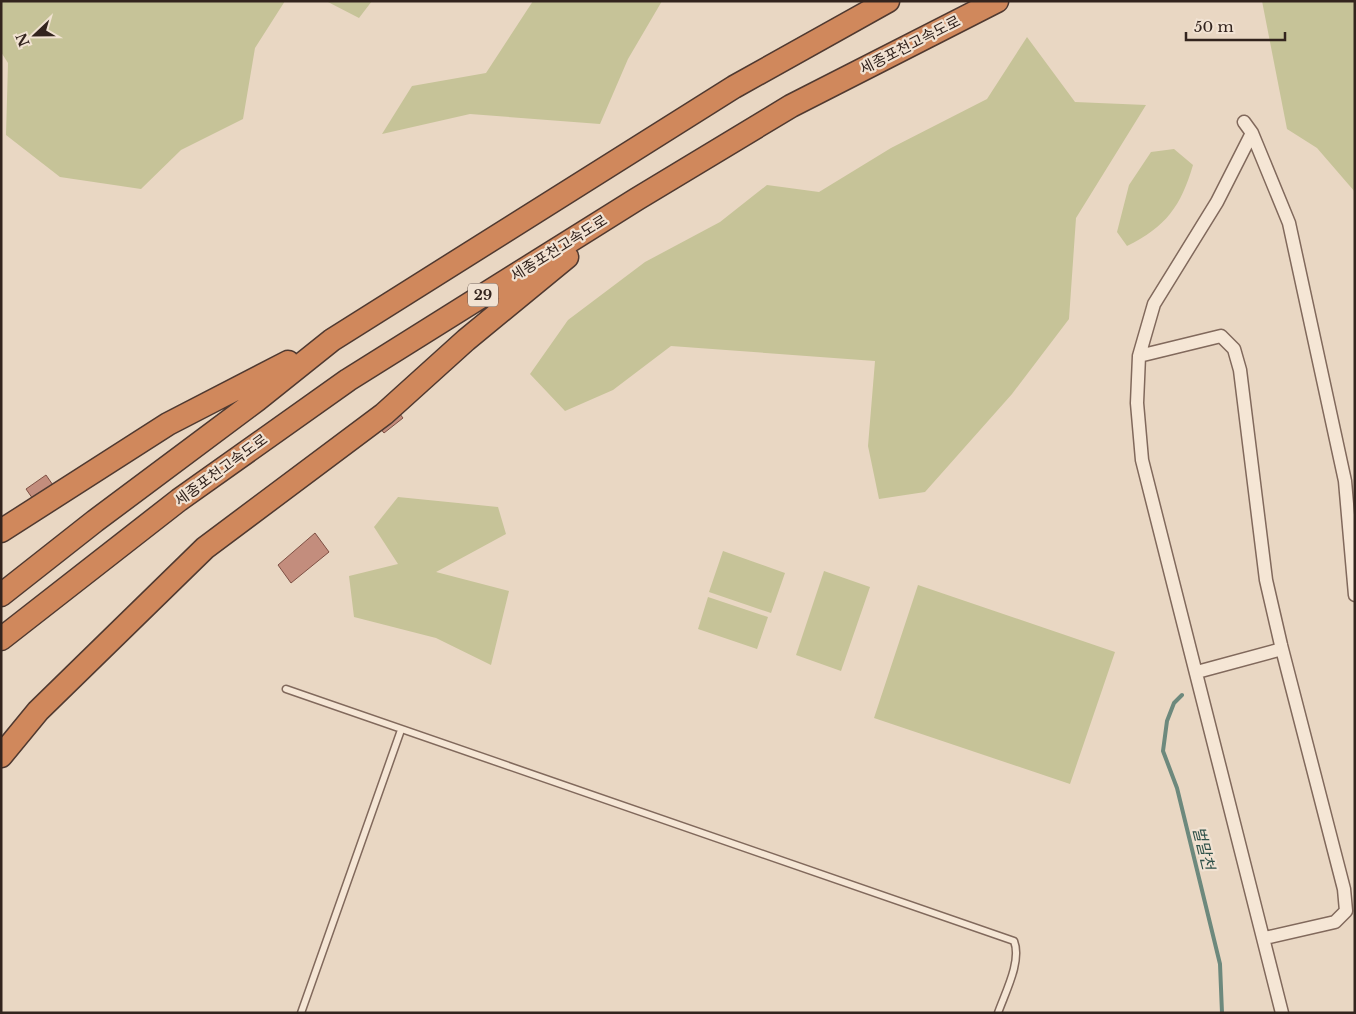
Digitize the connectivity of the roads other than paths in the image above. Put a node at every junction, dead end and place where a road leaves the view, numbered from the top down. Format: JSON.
{"nodes":[{"id":1,"x":888,"y":1,"type":"edge"},
{"id":2,"x":997,"y":1,"type":"edge"},
{"id":3,"x":1244,"y":122,"type":"dead end"},
{"id":4,"x":1252,"y":133,"type":"junction"},
{"id":5,"x":637,"y":199,"type":"junction"},
{"id":6,"x":332,"y":340,"type":"junction"},
{"id":7,"x":1139,"y":356,"type":"junction"},
{"id":8,"x":1,"y":531,"type":"edge"},
{"id":9,"x":1,"y":595,"type":"edge"},
{"id":10,"x":1355,"y":595,"type":"edge"},
{"id":11,"x":1,"y":639,"type":"edge"},
{"id":12,"x":1282,"y":649,"type":"junction"},
{"id":13,"x":1197,"y":672,"type":"junction"},
{"id":14,"x":286,"y":689,"type":"dead end"},
{"id":15,"x":402,"y":730,"type":"junction"},
{"id":16,"x":1,"y":756,"type":"edge"},
{"id":17,"x":1265,"y":938,"type":"junction"},
{"id":18,"x":301,"y":1013,"type":"edge"},
{"id":19,"x":998,"y":1013,"type":"edge"},
{"id":20,"x":1282,"y":1013,"type":"edge"}],
"edges":[{"from":1,"to":6,"type":"highway"},
{"from":2,"to":5,"type":"highway","name":"세종포천고속도로","number":"29"},
{"from":3,"to":4,"type":"street"},
{"from":4,"to":7,"type":"street"},
{"from":4,"to":10,"type":"street"},
{"from":5,"to":11,"type":"highway","name":"세종포천고속도로","number":"29"},
{"from":5,"to":16,"type":"highway"},
{"from":6,"to":8,"type":"highway"},
{"from":6,"to":9,"type":"highway"},
{"from":7,"to":12,"type":"street"},
{"from":7,"to":13,"type":"street"},
{"from":12,"to":13,"type":"street"},
{"from":12,"to":17,"type":"street"},
{"from":13,"to":17,"type":"street"},
{"from":14,"to":15,"type":"lane"},
{"from":15,"to":18,"type":"lane"},
{"from":15,"to":19,"type":"lane"},
{"from":17,"to":20,"type":"street"}]}
